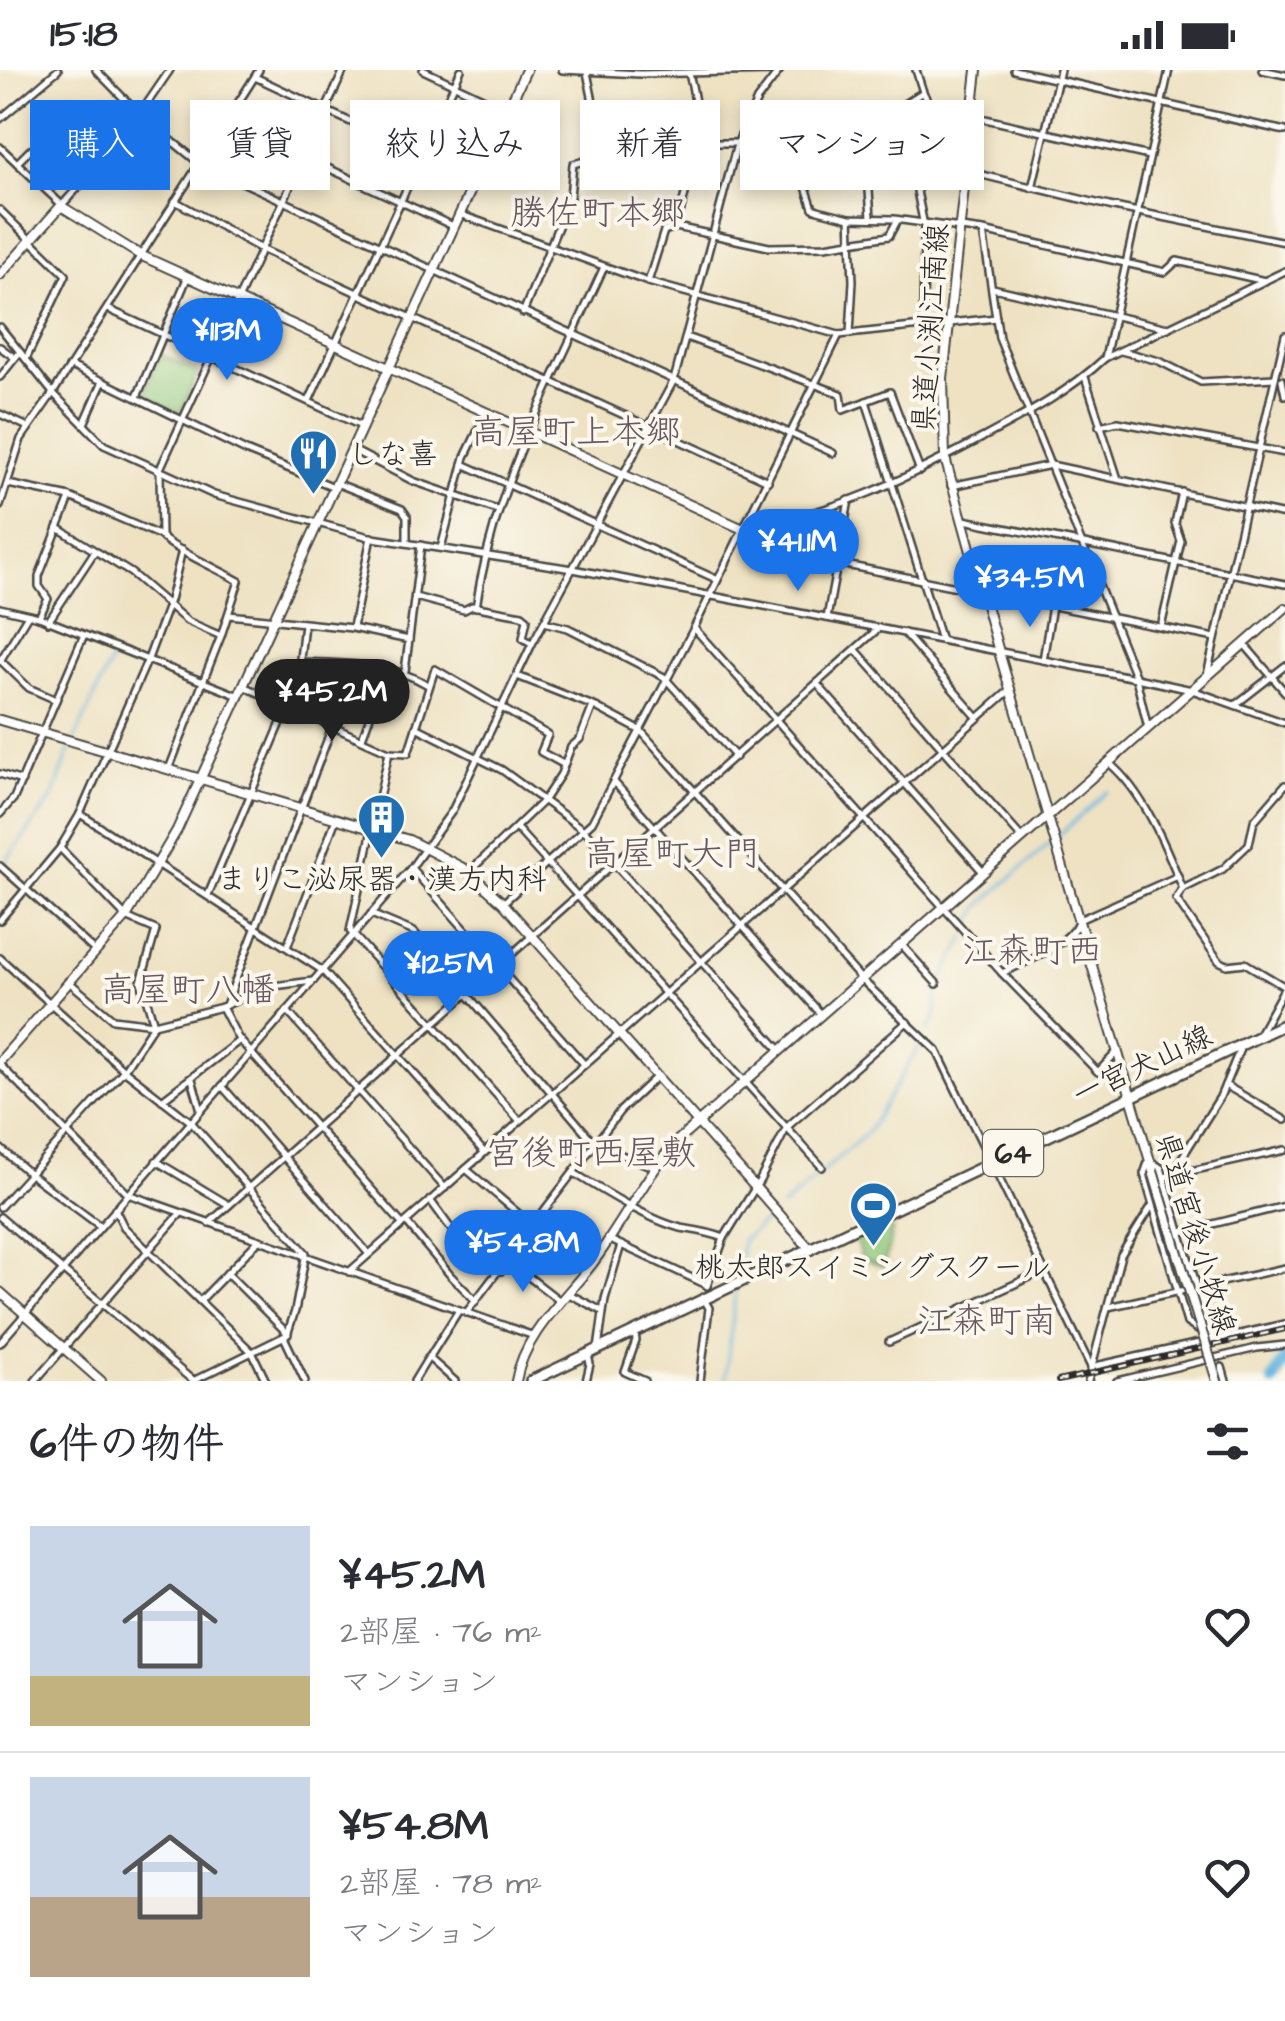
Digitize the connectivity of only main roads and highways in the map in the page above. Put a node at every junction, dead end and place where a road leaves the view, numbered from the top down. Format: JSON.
{"nodes":[{"id":1,"x":1285,"y":1024,"type":"edge"},
{"id":2,"x":531,"y":1381,"type":"edge"}],
"edges":[{"from":1,"to":2,"type":"main road","name":"一宮犬山線","number":"64"}]}
